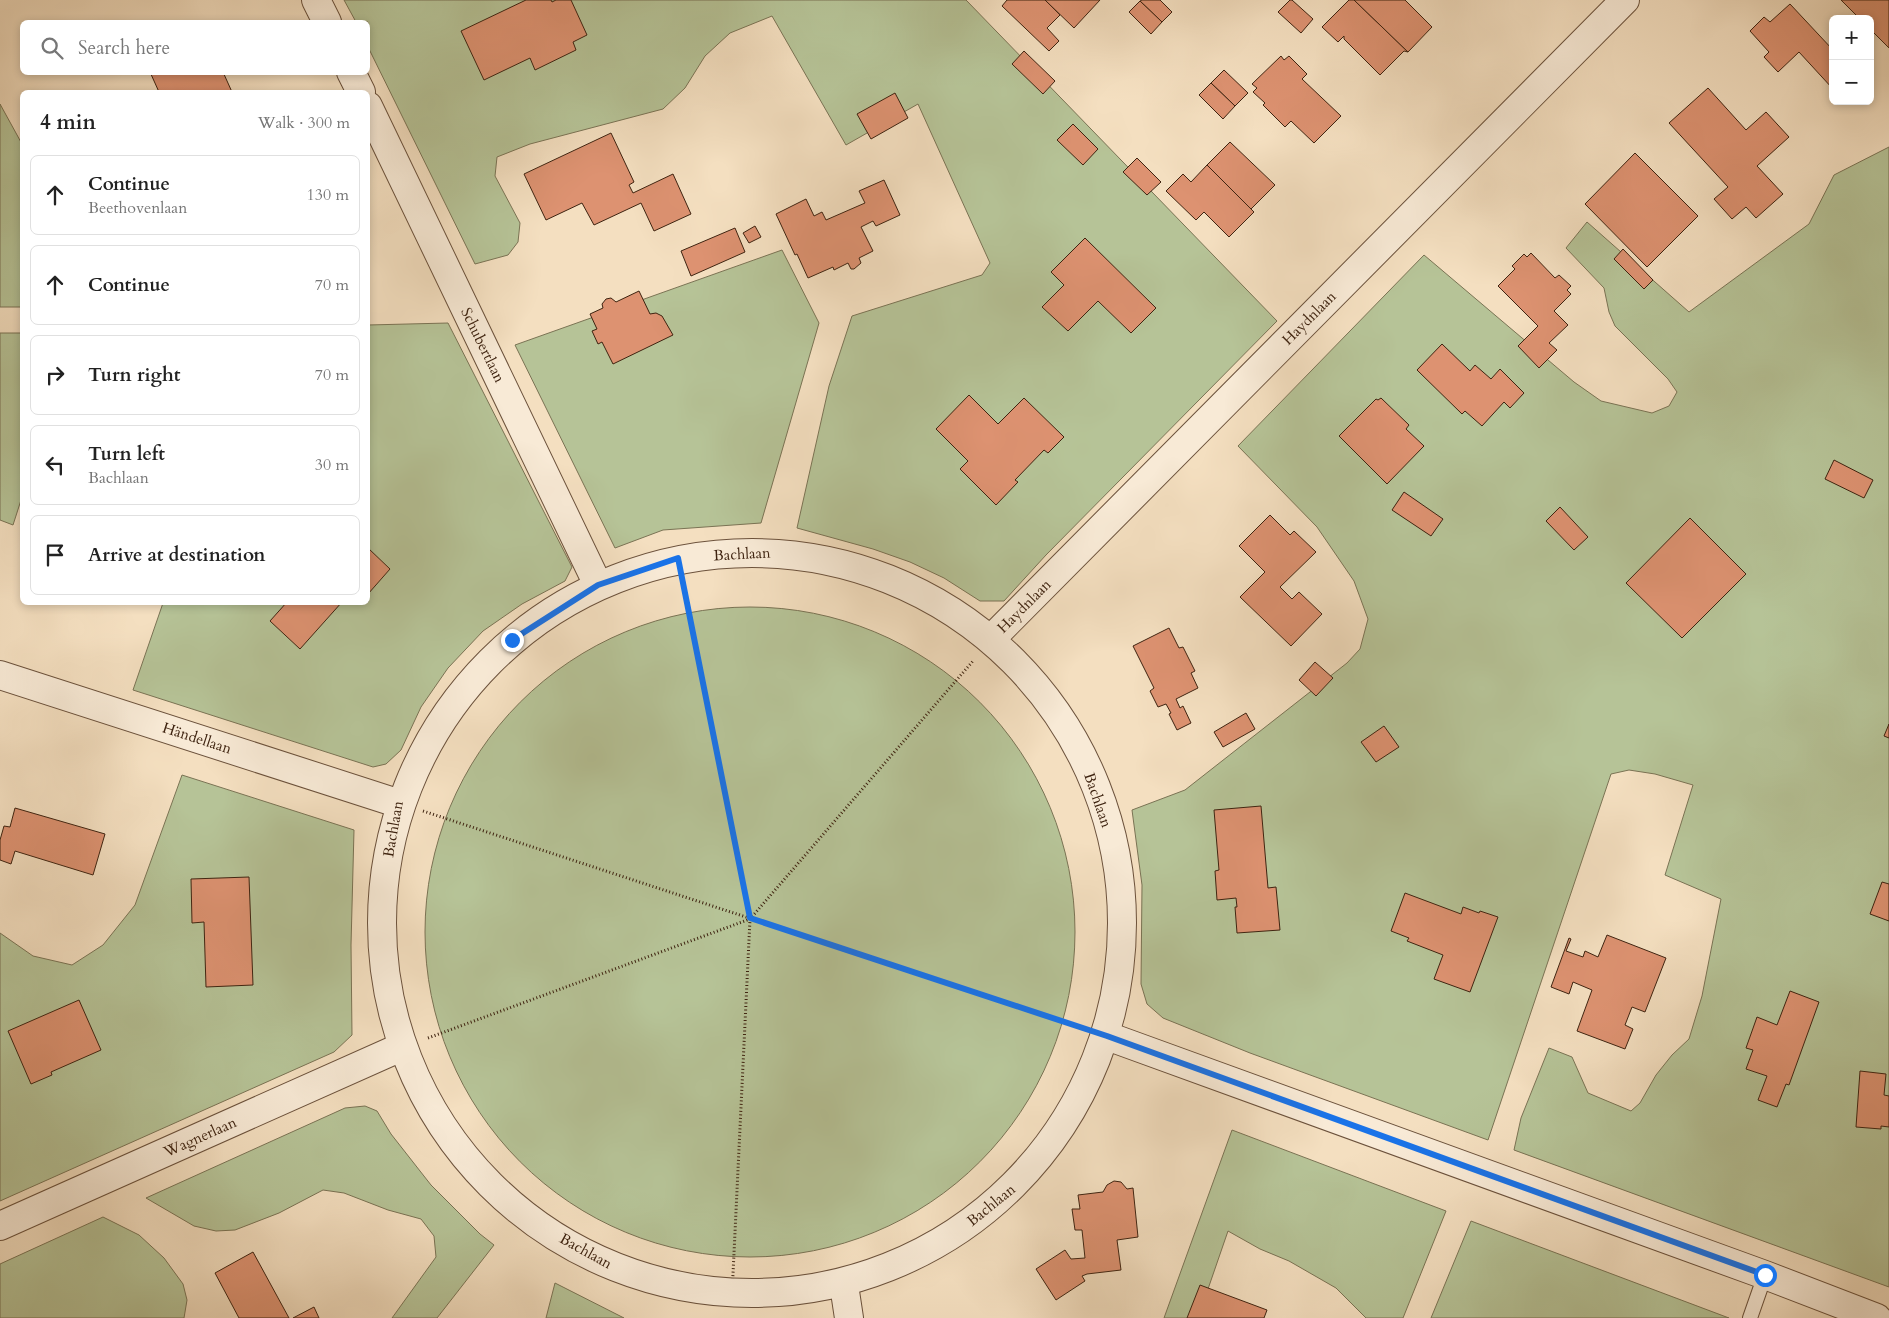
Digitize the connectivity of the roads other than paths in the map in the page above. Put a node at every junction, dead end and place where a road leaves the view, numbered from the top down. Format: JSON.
{"nodes":[{"id":1,"x":316,"y":0,"type":"edge"},
{"id":2,"x":1612,"y":5,"type":"edge"},
{"id":3,"x":326,"y":20,"type":"edge"},
{"id":4,"x":352,"y":75,"type":"edge"},
{"id":5,"x":360,"y":90,"type":"edge"},
{"id":6,"x":370,"y":110,"type":"edge"},
{"id":7,"x":598,"y":585,"type":"junction"},
{"id":8,"x":993,"y":637,"type":"junction"},
{"id":9,"x":0,"y":675,"type":"edge"},
{"id":10,"x":394,"y":802,"type":"junction"},
{"id":11,"x":1107,"y":1036,"type":"junction"},
{"id":12,"x":399,"y":1048,"type":"junction"},
{"id":13,"x":0,"y":1226,"type":"edge"},
{"id":14,"x":1765,"y":1275,"type":"junction"},
{"id":15,"x":844,"y":1285,"type":"junction"},
{"id":16,"x":849,"y":1318,"type":"edge"},
{"id":17,"x":1750,"y":1318,"type":"edge"},
{"id":18,"x":1877,"y":1318,"type":"edge"}],
"edges":[{"from":1,"to":3,"type":"street"},
{"from":2,"to":8,"type":"street","name":"Haydnlaan"},
{"from":4,"to":5,"type":"street"},
{"from":6,"to":7,"type":"street","name":"Schubertlaan"},
{"from":7,"to":8,"type":"street","name":"Bachlaan"},
{"from":7,"to":10,"type":"street","name":"Bachlaan"},
{"from":8,"to":11,"type":"street","name":"Bachlaan"},
{"from":9,"to":10,"type":"street","name":"Händellaan"},
{"from":10,"to":12,"type":"street","name":"Bachlaan"},
{"from":11,"to":14,"type":"street"},
{"from":11,"to":15,"type":"street","name":"Bachlaan"},
{"from":12,"to":13,"type":"street","name":"Wagnerlaan"},
{"from":12,"to":15,"type":"street","name":"Bachlaan"},
{"from":14,"to":17,"type":"lane"},
{"from":14,"to":18,"type":"street"},
{"from":15,"to":16,"type":"street"}]}
